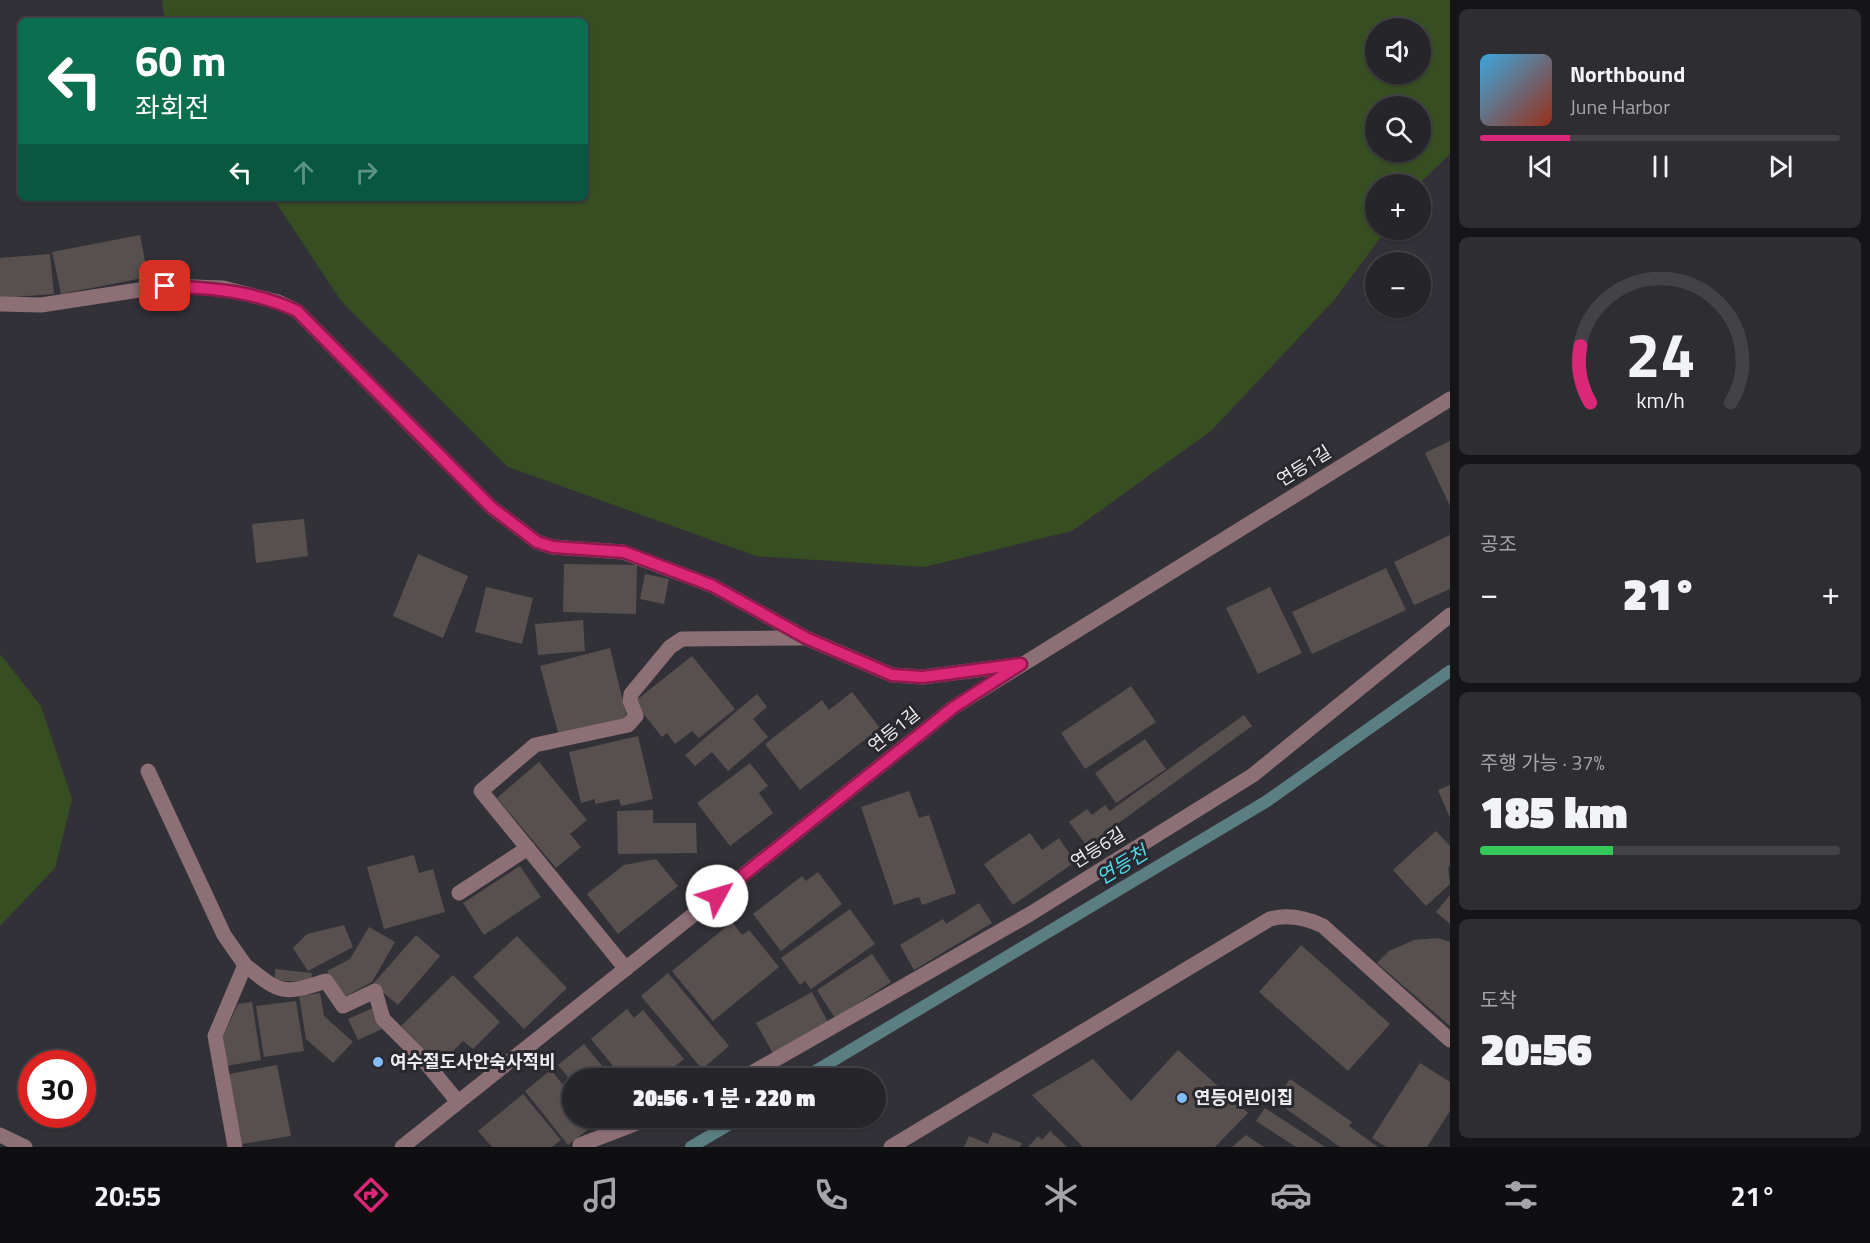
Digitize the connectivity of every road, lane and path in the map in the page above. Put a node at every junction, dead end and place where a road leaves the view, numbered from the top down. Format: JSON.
{"nodes":[{"id":1,"x":0,"y":304,"type":"edge"},
{"id":2,"x":1450,"y":399,"type":"edge"},
{"id":3,"x":1450,"y":615,"type":"edge"},
{"id":4,"x":806,"y":638,"type":"junction"},
{"id":5,"x":1021,"y":664,"type":"junction"},
{"id":6,"x":148,"y":771,"type":"dead end"},
{"id":7,"x":528,"y":848,"type":"junction"},
{"id":8,"x":459,"y":893,"type":"dead end"},
{"id":9,"x":245,"y":965,"type":"junction"},
{"id":10,"x":626,"y":969,"type":"junction"},
{"id":11,"x":1450,"y":1040,"type":"edge"},
{"id":12,"x":760,"y":1068,"type":"edge"},
{"id":13,"x":459,"y":1102,"type":"junction"},
{"id":14,"x":624,"y":1128,"type":"edge"},
{"id":15,"x":0,"y":1135,"type":"edge"},
{"id":16,"x":580,"y":1145,"type":"dead end"},
{"id":17,"x":26,"y":1147,"type":"edge"},
{"id":18,"x":235,"y":1147,"type":"edge"},
{"id":19,"x":402,"y":1147,"type":"edge"},
{"id":20,"x":891,"y":1147,"type":"edge"}],
"edges":[{"from":1,"to":4,"type":"street"},
{"from":2,"to":5,"type":"street","name":"연등1길"},
{"from":3,"to":12,"type":"street","name":"연등6길"},
{"from":4,"to":5,"type":"street"},
{"from":4,"to":7,"type":"street"},
{"from":5,"to":10,"type":"street","name":"연등1길"},
{"from":6,"to":9,"type":"street"},
{"from":7,"to":8,"type":"street"},
{"from":7,"to":10,"type":"street"},
{"from":9,"to":13,"type":"street"},
{"from":9,"to":18,"type":"street"},
{"from":10,"to":13,"type":"street","name":"연등1길"},
{"from":11,"to":20,"type":"street"},
{"from":13,"to":19,"type":"street","name":"연등1길"},
{"from":14,"to":16,"type":"street"},
{"from":15,"to":17,"type":"street"}]}
